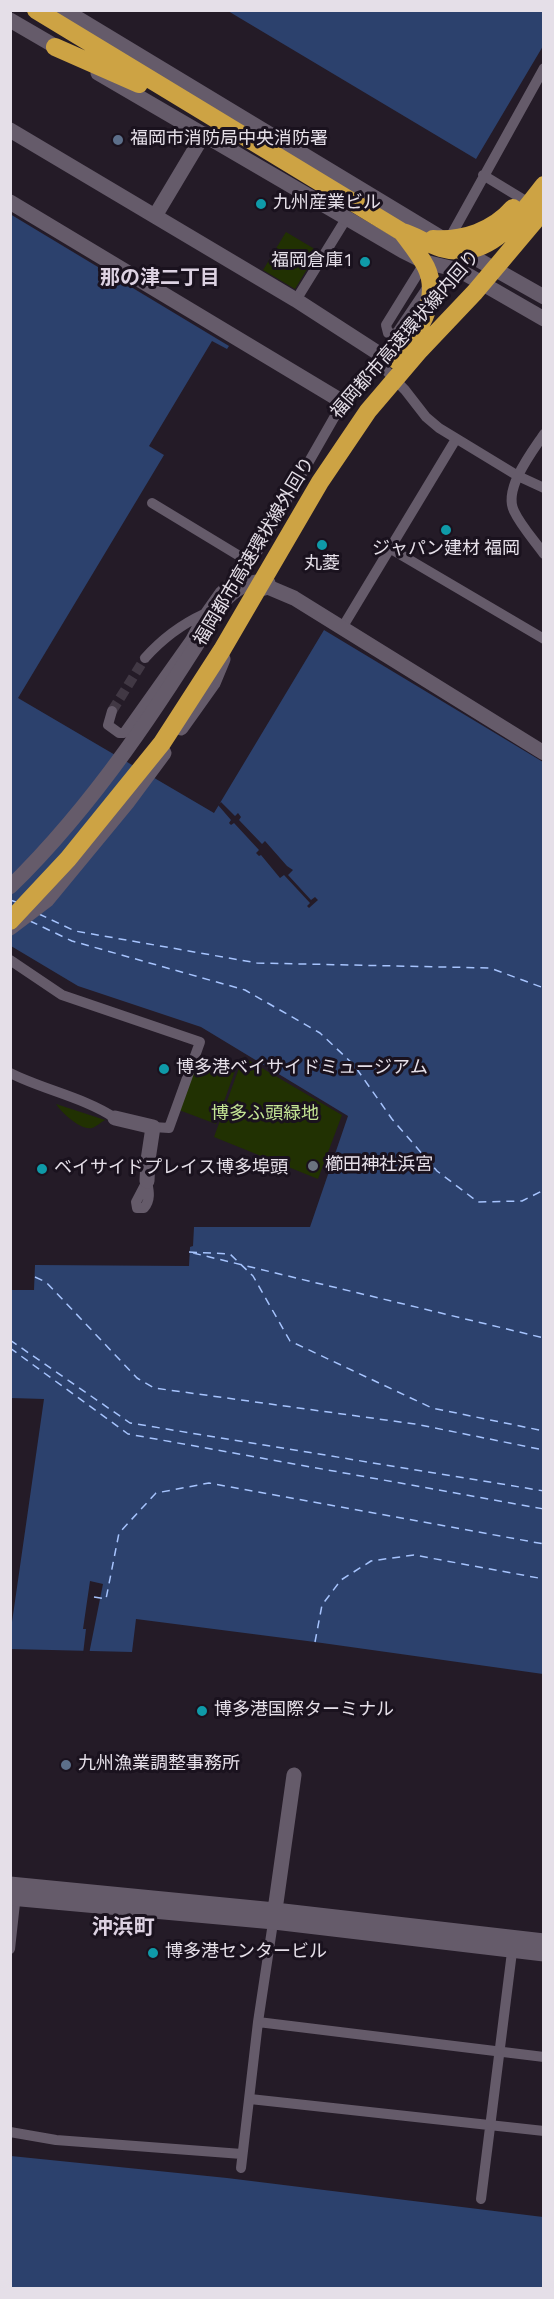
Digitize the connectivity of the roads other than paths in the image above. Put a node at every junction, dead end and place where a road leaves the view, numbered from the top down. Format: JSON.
{"nodes":[{"id":1,"x":36,"y":10,"type":"edge"},
{"id":2,"x":64,"y":10,"type":"edge"},
{"id":3,"x":10,"y":20,"type":"edge"},
{"id":4,"x":55,"y":46,"type":"junction"},
{"id":5,"x":543,"y":68,"type":"edge"},
{"id":6,"x":10,"y":130,"type":"edge"},
{"id":7,"x":204,"y":134,"type":"junction"},
{"id":8,"x":543,"y":173,"type":"edge"},
{"id":9,"x":483,"y":174,"type":"junction"},
{"id":10,"x":543,"y":185,"type":"edge"},
{"id":11,"x":10,"y":202,"type":"edge"},
{"id":12,"x":543,"y":205,"type":"edge"},
{"id":13,"x":543,"y":212,"type":"edge"},
{"id":14,"x":155,"y":216,"type":"junction"},
{"id":15,"x":346,"y":219,"type":"junction"},
{"id":16,"x":398,"y":230,"type":"junction"},
{"id":17,"x":448,"y":241,"type":"junction"},
{"id":18,"x":425,"y":262,"type":"junction"},
{"id":19,"x":441,"y":267,"type":"junction"},
{"id":20,"x":493,"y":268,"type":"junction"},
{"id":21,"x":477,"y":281,"type":"junction"},
{"id":22,"x":543,"y":297,"type":"edge"},
{"id":23,"x":296,"y":300,"type":"junction"},
{"id":24,"x":543,"y":319,"type":"edge"},
{"id":25,"x":365,"y":344,"type":"junction"},
{"id":26,"x":408,"y":347,"type":"junction"},
{"id":27,"x":381,"y":366,"type":"junction"},
{"id":28,"x":343,"y":402,"type":"junction"},
{"id":29,"x":543,"y":434,"type":"edge"},
{"id":30,"x":456,"y":440,"type":"junction"},
{"id":31,"x":518,"y":476,"type":"junction"},
{"id":32,"x":543,"y":488,"type":"edge"},
{"id":33,"x":152,"y":503,"type":"dead end"},
{"id":34,"x":292,"y":515,"type":"junction"},
{"id":35,"x":391,"y":549,"type":"junction"},
{"id":36,"x":543,"y":554,"type":"edge"},
{"id":37,"x":251,"y":563,"type":"junction"},
{"id":38,"x":266,"y":577,"type":"junction"},
{"id":39,"x":206,"y":613,"type":"junction"},
{"id":40,"x":324,"y":615,"type":"junction"},
{"id":41,"x":342,"y":627,"type":"junction"},
{"id":42,"x":543,"y":639,"type":"edge"},
{"id":43,"x":145,"y":658,"type":"tunnel mouth"},
{"id":44,"x":112,"y":711,"type":"dead end"},
{"id":45,"x":543,"y":753,"type":"edge"},
{"id":46,"x":10,"y":887,"type":"edge"},
{"id":47,"x":10,"y":904,"type":"edge"},
{"id":48,"x":10,"y":921,"type":"edge"},
{"id":49,"x":10,"y":928,"type":"edge"},
{"id":50,"x":10,"y":960,"type":"edge"},
{"id":51,"x":10,"y":1073,"type":"edge"},
{"id":52,"x":10,"y":1078,"type":"edge"},
{"id":53,"x":114,"y":1118,"type":"junction"},
{"id":54,"x":153,"y":1127,"type":"junction"},
{"id":55,"x":147,"y":1181,"type":"dead end"},
{"id":56,"x":294,"y":1775,"type":"dead end"},
{"id":57,"x":14,"y":1891,"type":"edge"},
{"id":58,"x":274,"y":1916,"type":"junction"},
{"id":59,"x":543,"y":1941,"type":"edge"},
{"id":60,"x":513,"y":1945,"type":"junction"},
{"id":61,"x":10,"y":1949,"type":"edge"},
{"id":62,"x":543,"y":1954,"type":"edge"},
{"id":63,"x":258,"y":2022,"type":"junction"},
{"id":64,"x":501,"y":2051,"type":"junction"},
{"id":65,"x":543,"y":2057,"type":"edge"},
{"id":66,"x":250,"y":2099,"type":"junction"},
{"id":67,"x":491,"y":2125,"type":"junction"},
{"id":68,"x":543,"y":2131,"type":"edge"},
{"id":69,"x":10,"y":2132,"type":"edge"},
{"id":70,"x":242,"y":2154,"type":"junction"},
{"id":71,"x":241,"y":2168,"type":"dead end"},
{"id":72,"x":481,"y":2199,"type":"dead end"}],
"edges":[{"from":1,"to":16,"type":"highway"},
{"from":2,"to":17,"type":"street"},
{"from":3,"to":4,"type":"street"},
{"from":4,"to":7,"type":"street"},
{"from":4,"to":16,"type":"highway"},
{"from":5,"to":9,"type":"street"},
{"from":6,"to":14,"type":"street"},
{"from":7,"to":14,"type":"street"},
{"from":7,"to":15,"type":"street"},
{"from":8,"to":16,"type":"highway"},
{"from":9,"to":13,"type":"street"},
{"from":9,"to":17,"type":"street"},
{"from":10,"to":16,"type":"highway"},
{"from":11,"to":28,"type":"street"},
{"from":12,"to":34,"type":"highway","name":"福岡都市高速環状線内回り"},
{"from":13,"to":20,"type":"street"},
{"from":13,"to":38,"type":"highway","name":"福岡都市高速環状線外回り"},
{"from":14,"to":23,"type":"street"},
{"from":15,"to":18,"type":"street"},
{"from":15,"to":23,"type":"street"},
{"from":16,"to":34,"type":"highway"},
{"from":16,"to":38,"type":"highway"},
{"from":17,"to":20,"type":"street"},
{"from":18,"to":19,"type":"street"},
{"from":18,"to":19,"type":"street"},
{"from":19,"to":21,"type":"street"},
{"from":20,"to":21,"type":"street"},
{"from":20,"to":22,"type":"street"},
{"from":21,"to":24,"type":"street"},
{"from":21,"to":26,"type":"street"},
{"from":23,"to":25,"type":"street"},
{"from":25,"to":26,"type":"street"},
{"from":25,"to":27,"type":"street"},
{"from":26,"to":27,"type":"street"},
{"from":27,"to":28,"type":"street"},
{"from":27,"to":30,"type":"street"},
{"from":28,"to":37,"type":"street"},
{"from":29,"to":31,"type":"street"},
{"from":30,"to":31,"type":"street"},
{"from":30,"to":35,"type":"street"},
{"from":31,"to":32,"type":"street"},
{"from":31,"to":36,"type":"street"},
{"from":33,"to":37,"type":"street"},
{"from":34,"to":47,"type":"highway","name":"福岡都市高速環状線内回り"},
{"from":35,"to":41,"type":"street"},
{"from":35,"to":42,"type":"street"},
{"from":37,"to":39,"type":"street"},
{"from":38,"to":48,"type":"highway","name":"福岡都市高速環状線外回り"},
{"from":39,"to":43,"type":"street"},
{"from":39,"to":44,"type":"street"},
{"from":40,"to":41,"type":"street"},
{"from":40,"to":46,"type":"street"},
{"from":40,"to":49,"type":"street"},
{"from":41,"to":45,"type":"street"},
{"from":50,"to":54,"type":"street"},
{"from":51,"to":53,"type":"street"},
{"from":52,"to":53,"type":"street"},
{"from":53,"to":54,"type":"street"},
{"from":54,"to":55,"type":"street"},
{"from":56,"to":58,"type":"street"},
{"from":57,"to":58,"type":"street"},
{"from":57,"to":61,"type":"street"},
{"from":58,"to":60,"type":"street"},
{"from":58,"to":63,"type":"street"},
{"from":59,"to":60,"type":"street"},
{"from":60,"to":62,"type":"street"},
{"from":60,"to":64,"type":"street"},
{"from":63,"to":64,"type":"street"},
{"from":63,"to":66,"type":"street"},
{"from":64,"to":65,"type":"street"},
{"from":64,"to":67,"type":"street"},
{"from":66,"to":67,"type":"street"},
{"from":66,"to":70,"type":"street"},
{"from":67,"to":68,"type":"street"},
{"from":67,"to":72,"type":"street"},
{"from":69,"to":70,"type":"street"},
{"from":70,"to":71,"type":"street"}]}
